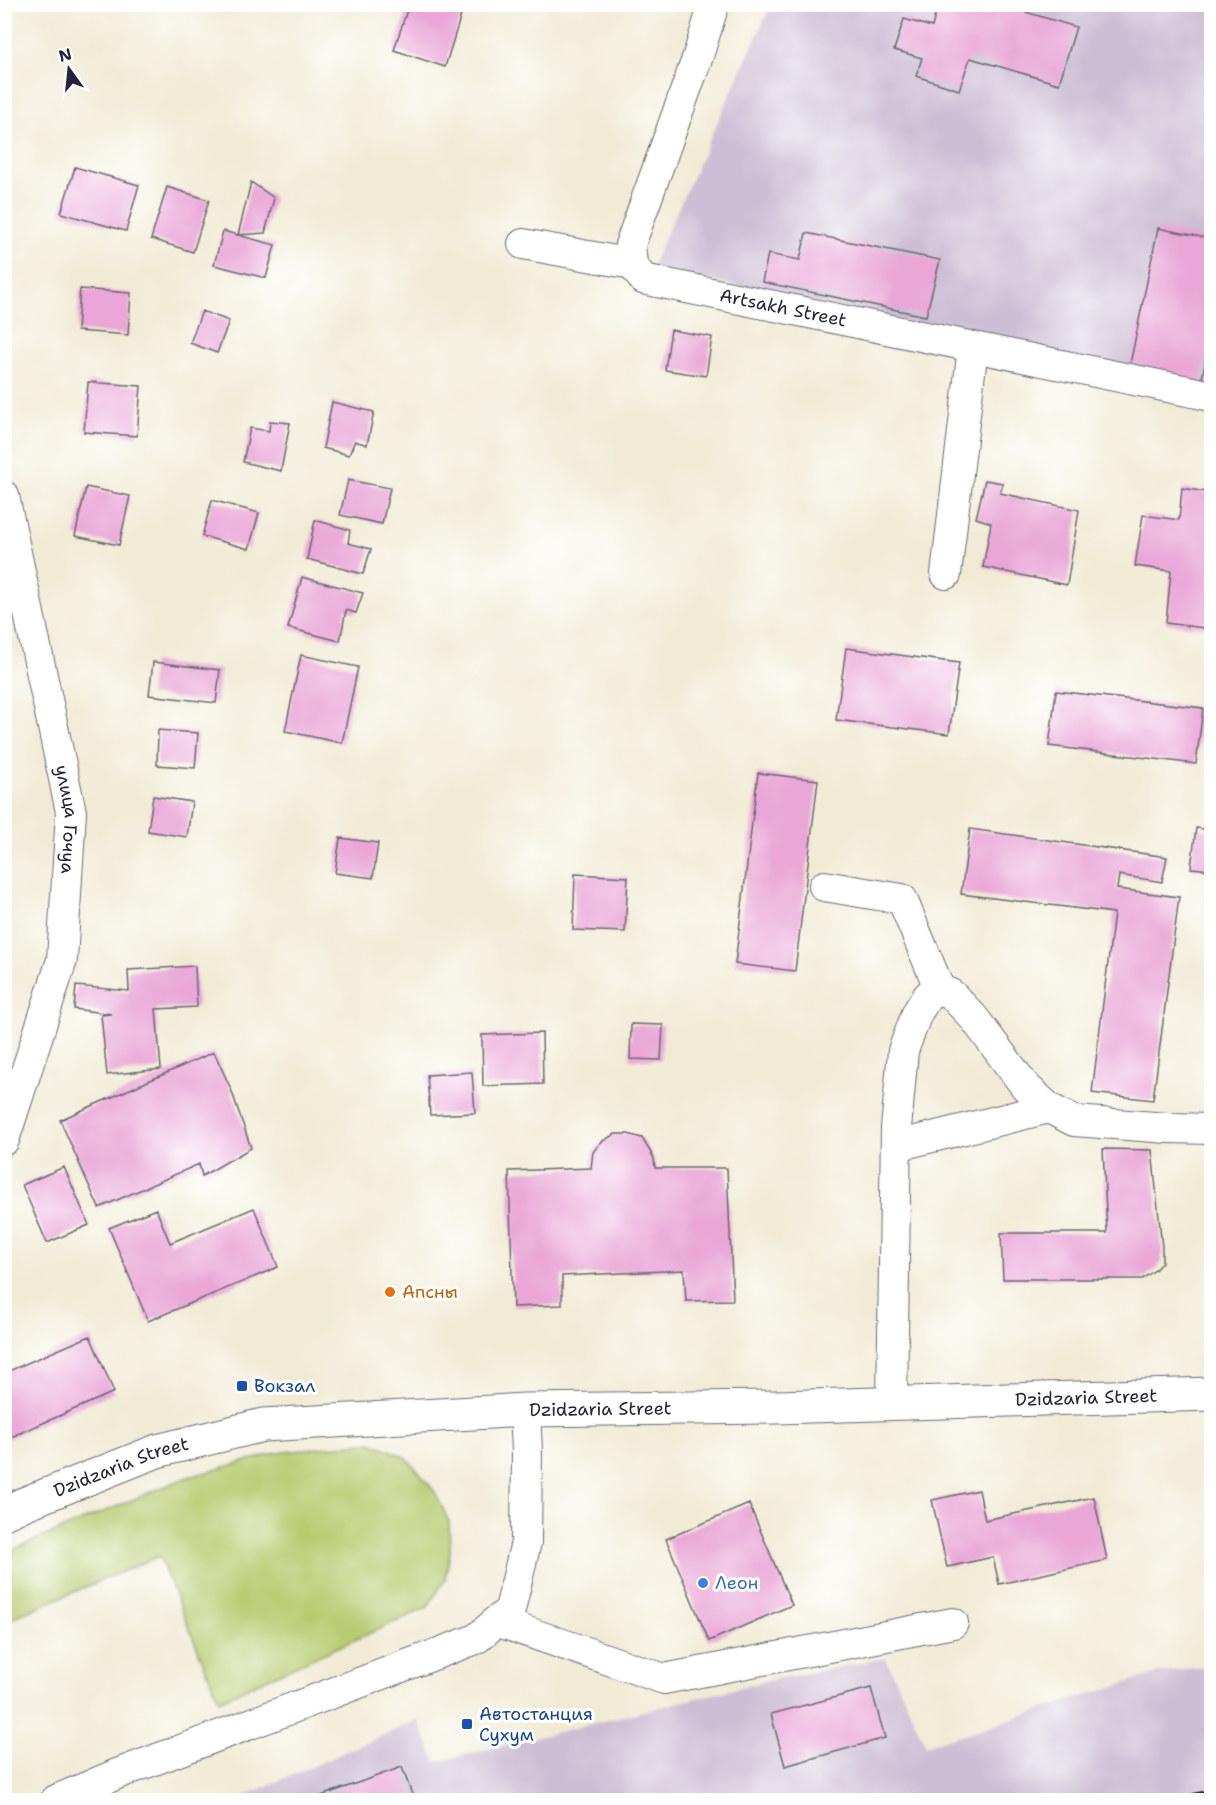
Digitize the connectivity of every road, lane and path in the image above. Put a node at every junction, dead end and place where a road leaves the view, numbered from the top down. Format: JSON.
{"nodes":[{"id":1,"x":714,"y":4,"type":"edge"},
{"id":2,"x":522,"y":244,"type":"dead end"},
{"id":3,"x":632,"y":264,"type":"junction"},
{"id":4,"x":973,"y":347,"type":"junction"},
{"id":5,"x":1212,"y":396,"type":"edge"},
{"id":6,"x":4,"y":496,"type":"edge"},
{"id":7,"x":946,"y":574,"type":"dead end"},
{"id":8,"x":824,"y":886,"type":"dead end"},
{"id":9,"x":940,"y":990,"type":"junction"},
{"id":10,"x":1049,"y":1108,"type":"junction"},
{"id":11,"x":1212,"y":1129,"type":"edge"},
{"id":12,"x":4,"y":1140,"type":"edge"},
{"id":13,"x":896,"y":1146,"type":"junction"},
{"id":14,"x":1212,"y":1394,"type":"edge"},
{"id":15,"x":892,"y":1403,"type":"junction"},
{"id":16,"x":525,"y":1410,"type":"junction"},
{"id":17,"x":4,"y":1513,"type":"edge"},
{"id":18,"x":496,"y":1621,"type":"junction"},
{"id":19,"x":953,"y":1623,"type":"dead end"},
{"id":20,"x":56,"y":1800,"type":"edge"}],
"edges":[{"from":1,"to":3,"type":"street"},
{"from":2,"to":3,"type":"street"},
{"from":3,"to":4,"type":"street","name":"Artsakh Street"},
{"from":4,"to":5,"type":"street","name":"Artsakh Street"},
{"from":4,"to":7,"type":"street"},
{"from":6,"to":12,"type":"street","name":"улица Гочуа"},
{"from":8,"to":9,"type":"street"},
{"from":9,"to":10,"type":"street"},
{"from":9,"to":13,"type":"street"},
{"from":10,"to":11,"type":"street"},
{"from":10,"to":13,"type":"street"},
{"from":13,"to":15,"type":"street"},
{"from":14,"to":15,"type":"highway","name":"Dzidzaria Street"},
{"from":15,"to":16,"type":"highway","name":"Dzidzaria Street"},
{"from":16,"to":17,"type":"highway","name":"Dzidzaria Street"},
{"from":16,"to":18,"type":"street"},
{"from":18,"to":19,"type":"street"},
{"from":18,"to":20,"type":"street"}]}
